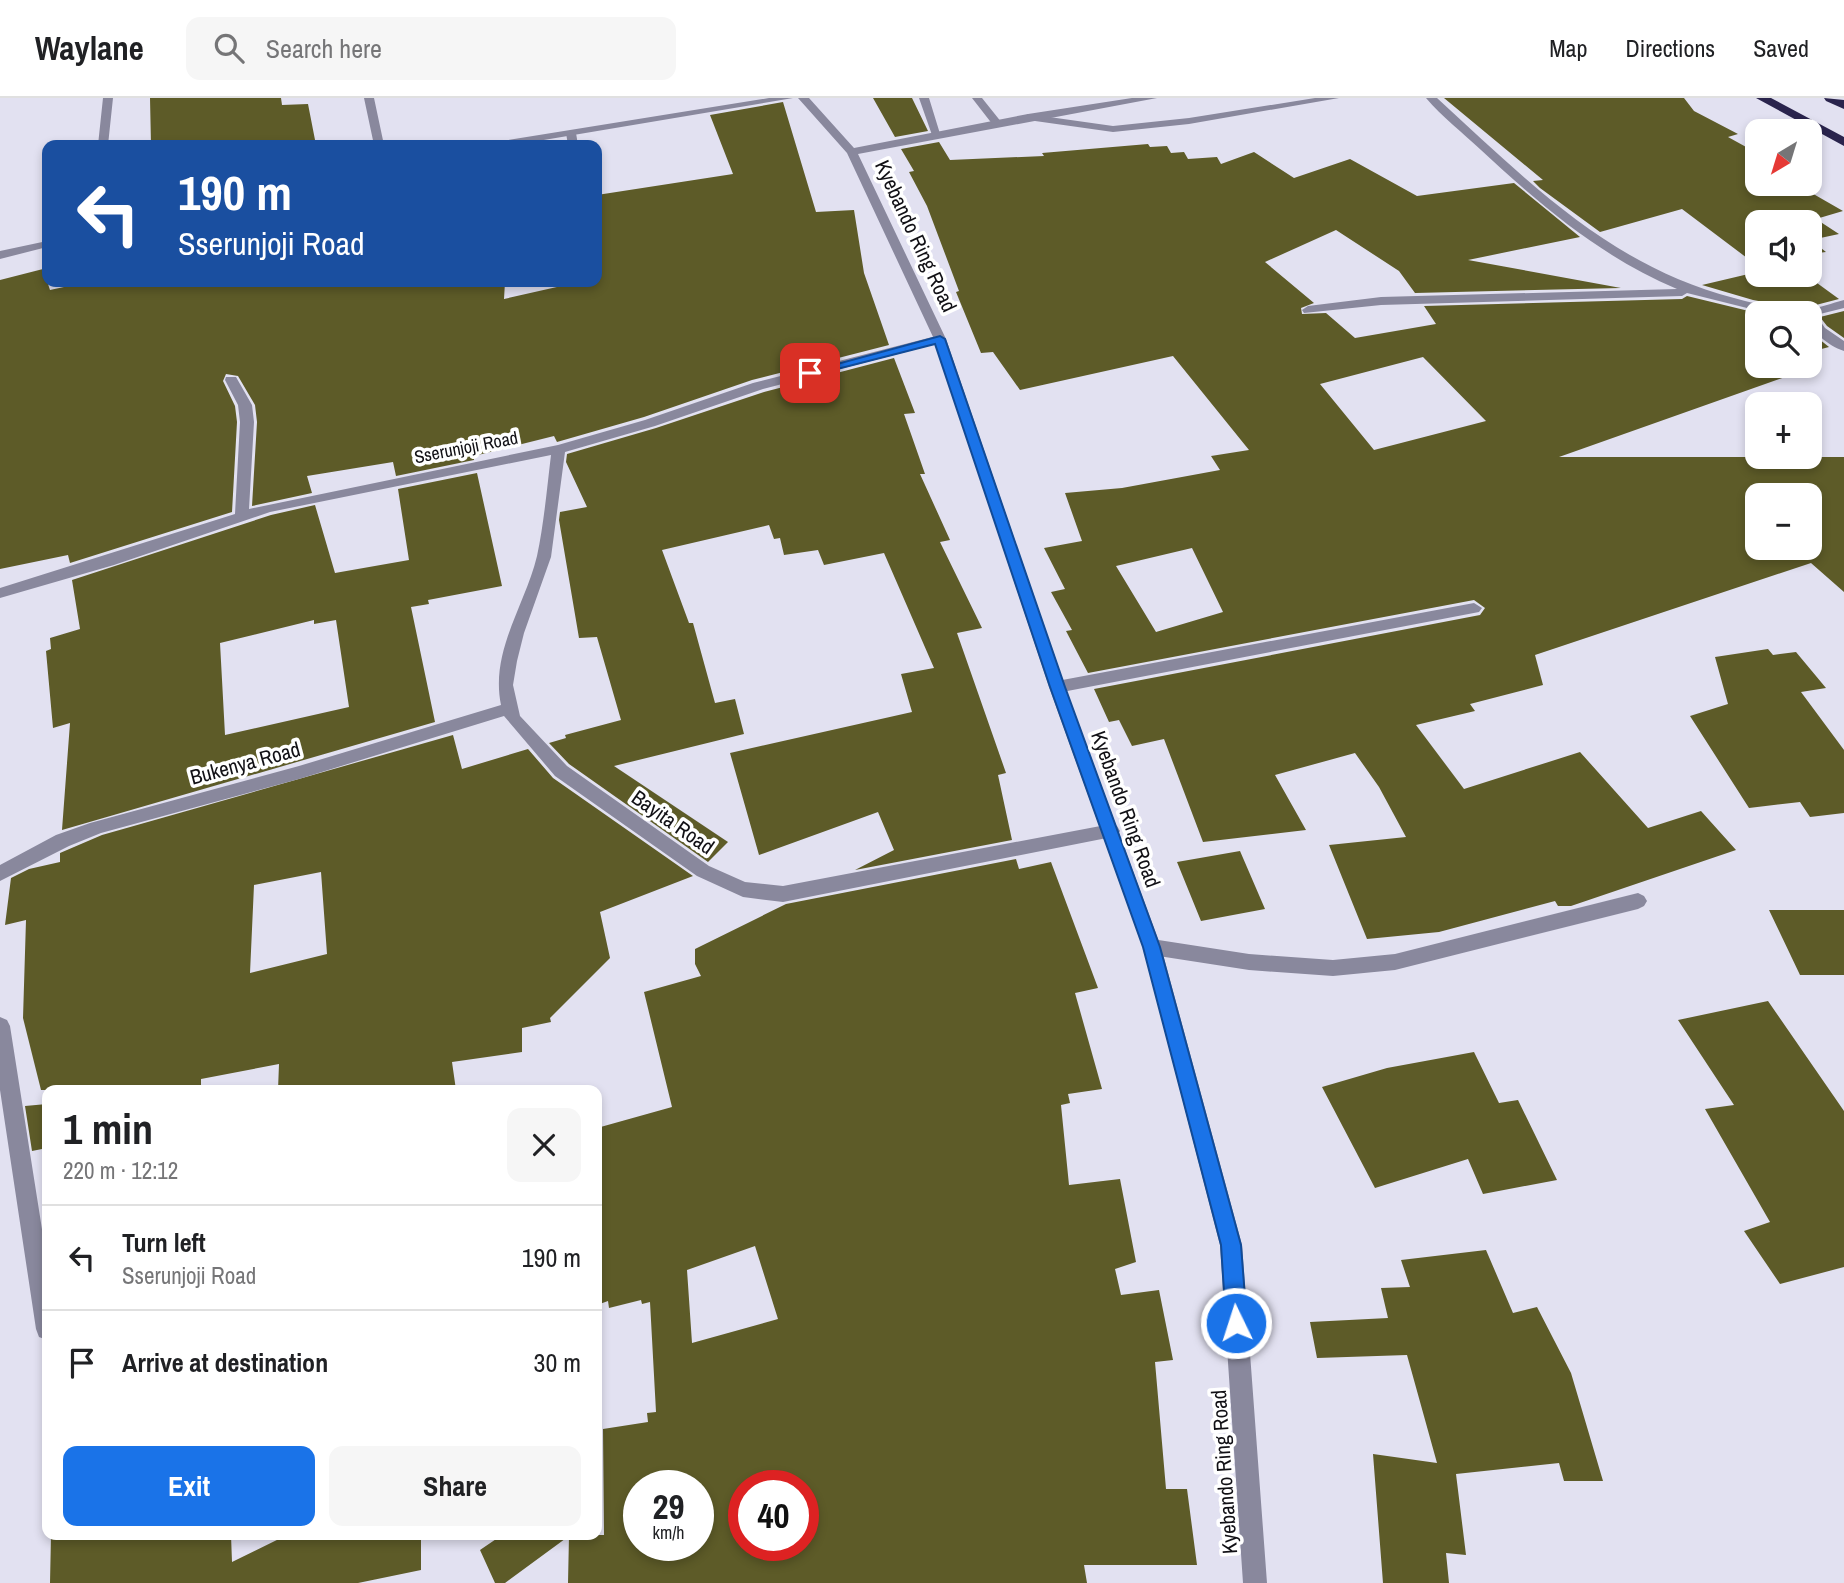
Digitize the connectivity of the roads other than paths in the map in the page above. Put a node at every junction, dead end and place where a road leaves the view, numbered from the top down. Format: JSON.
{"nodes":[{"id":1,"x":108,"y":98,"type":"edge"},
{"id":2,"x":369,"y":98,"type":"edge"},
{"id":3,"x":788,"y":98,"type":"edge"},
{"id":4,"x":803,"y":98,"type":"edge"},
{"id":5,"x":924,"y":98,"type":"edge"},
{"id":6,"x":977,"y":98,"type":"edge"},
{"id":7,"x":1334,"y":98,"type":"edge"},
{"id":8,"x":1431,"y":98,"type":"edge"},
{"id":9,"x":1762,"y":98,"type":"edge"},
{"id":10,"x":1830,"y":98,"type":"edge"},
{"id":11,"x":1143,"y":99,"type":"edge"},
{"id":12,"x":1844,"y":105,"type":"edge"},
{"id":13,"x":1028,"y":117,"type":"junction"},
{"id":14,"x":997,"y":123,"type":"junction"},
{"id":15,"x":571,"y":132,"type":"junction"},
{"id":16,"x":937,"y":135,"type":"junction"},
{"id":17,"x":104,"y":140,"type":"edge"},
{"id":18,"x":378,"y":140,"type":"edge"},
{"id":19,"x":525,"y":140,"type":"edge"},
{"id":20,"x":572,"y":140,"type":"edge"},
{"id":21,"x":1844,"y":142,"type":"edge"},
{"id":22,"x":852,"y":152,"type":"junction"},
{"id":23,"x":42,"y":245,"type":"edge"},
{"id":24,"x":0,"y":255,"type":"edge"},
{"id":25,"x":1689,"y":292,"type":"junction"},
{"id":26,"x":1844,"y":304,"type":"edge"},
{"id":27,"x":1745,"y":305,"type":"edge"},
{"id":28,"x":1308,"y":310,"type":"dead end"},
{"id":29,"x":1822,"y":310,"type":"edge"},
{"id":30,"x":1822,"y":332,"type":"edge"},
{"id":31,"x":940,"y":339,"type":"junction"},
{"id":32,"x":1844,"y":346,"type":"edge"},
{"id":33,"x":232,"y":380,"type":"dead end"},
{"id":34,"x":559,"y":449,"type":"junction"},
{"id":35,"x":242,"y":515,"type":"junction"},
{"id":36,"x":0,"y":593,"type":"edge"},
{"id":37,"x":1474,"y":608,"type":"dead end"},
{"id":38,"x":1057,"y":687,"type":"junction"},
{"id":39,"x":508,"y":709,"type":"junction"},
{"id":40,"x":1111,"y":831,"type":"junction"},
{"id":41,"x":0,"y":874,"type":"edge"},
{"id":42,"x":1638,"y":901,"type":"dead end"},
{"id":43,"x":1152,"y":947,"type":"junction"},
{"id":44,"x":0,"y":1026,"type":"edge"},
{"id":45,"x":42,"y":1297,"type":"edge"},
{"id":46,"x":1255,"y":1583,"type":"edge"}],
"edges":[{"from":1,"to":17,"type":"street"},
{"from":2,"to":18,"type":"street"},
{"from":3,"to":15,"type":"street"},
{"from":4,"to":22,"type":"street","name":"Kyebando Ring Road"},
{"from":5,"to":16,"type":"street"},
{"from":6,"to":14,"type":"street"},
{"from":7,"to":13,"type":"street"},
{"from":8,"to":25,"type":"street"},
{"from":9,"to":21,"type":"highway"},
{"from":10,"to":12,"type":"highway"},
{"from":11,"to":13,"type":"street"},
{"from":13,"to":14,"type":"street"},
{"from":14,"to":16,"type":"street"},
{"from":15,"to":19,"type":"street"},
{"from":15,"to":20,"type":"street"},
{"from":16,"to":22,"type":"street"},
{"from":22,"to":31,"type":"street","name":"Kyebando Ring Road"},
{"from":23,"to":24,"type":"street"},
{"from":25,"to":27,"type":"street"},
{"from":25,"to":28,"type":"street"},
{"from":26,"to":29,"type":"street"},
{"from":30,"to":32,"type":"street"},
{"from":31,"to":34,"type":"street","name":"Sserunjoji Road"},
{"from":31,"to":38,"type":"street","name":"Kyebando Ring Road"},
{"from":33,"to":35,"type":"street"},
{"from":34,"to":35,"type":"street","name":"Sserunjoji Road"},
{"from":34,"to":39,"type":"street"},
{"from":35,"to":36,"type":"street","name":"Sserunjoji Road"},
{"from":37,"to":38,"type":"street"},
{"from":38,"to":40,"type":"street","name":"Kyebando Ring Road"},
{"from":39,"to":40,"type":"street","name":"Bayita Road"},
{"from":39,"to":41,"type":"street","name":"Bukenya Road"},
{"from":40,"to":43,"type":"street","name":"Kyebando Ring Road"},
{"from":42,"to":43,"type":"street"},
{"from":43,"to":46,"type":"street","name":"Kyebando Ring Road"},
{"from":44,"to":45,"type":"street"}]}
